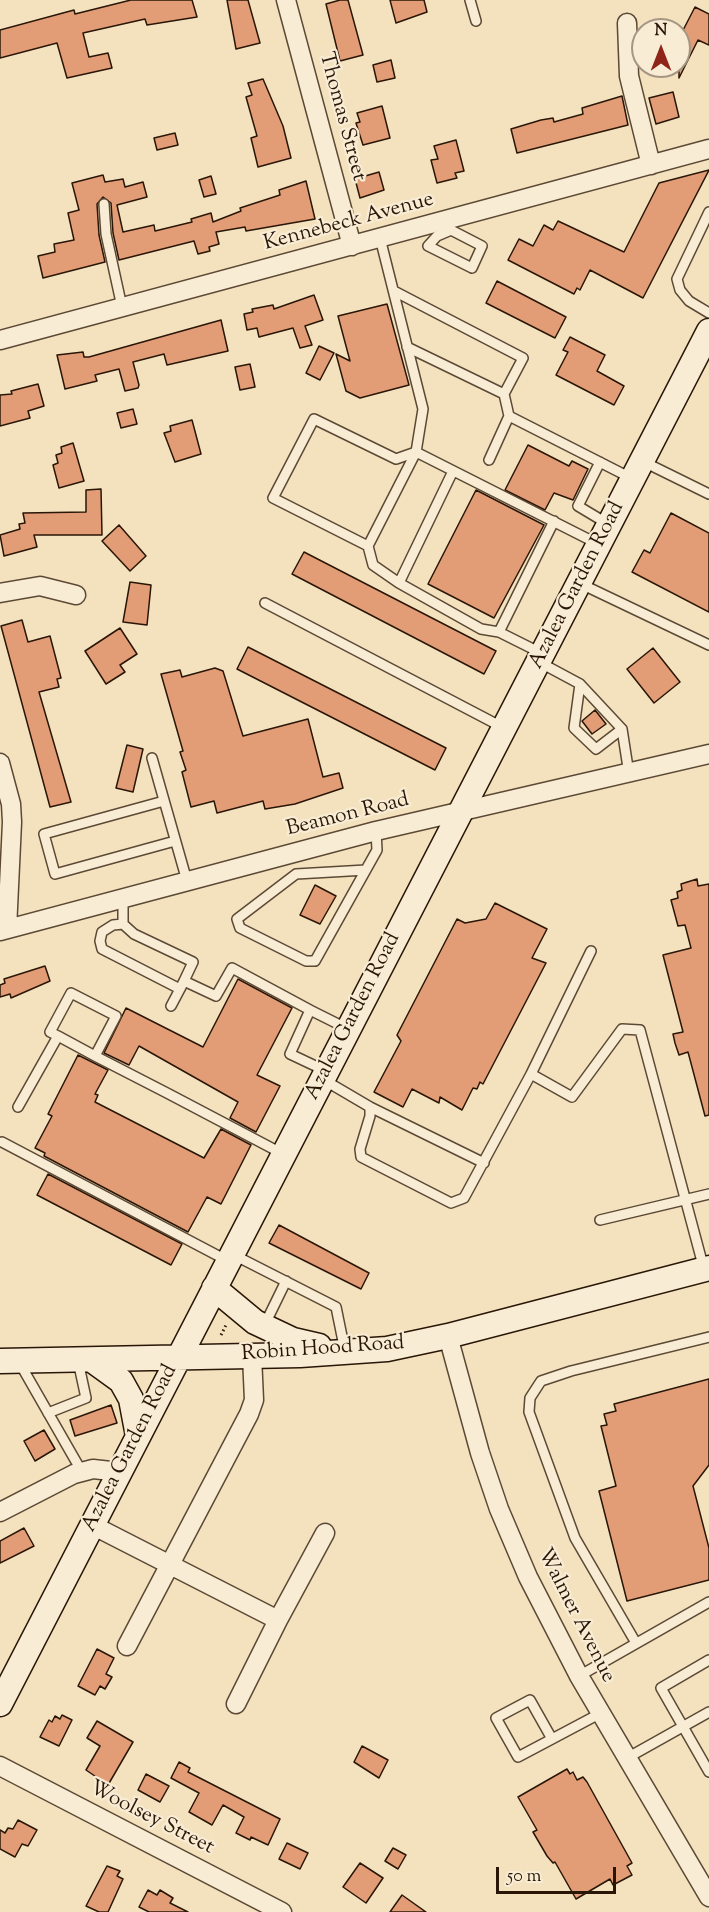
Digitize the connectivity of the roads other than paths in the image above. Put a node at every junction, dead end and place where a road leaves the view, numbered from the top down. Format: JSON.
{"nodes":[{"id":1,"x":286,"y":0,"type":"edge"},
{"id":2,"x":470,"y":0,"type":"edge"},
{"id":3,"x":476,"y":21,"type":"dead end"},
{"id":4,"x":627,"y":23,"type":"dead end"},
{"id":5,"x":709,"y":150,"type":"edge"},
{"id":6,"x":651,"y":165,"type":"junction"},
{"id":7,"x":104,"y":204,"type":"dead end"},
{"id":8,"x":709,"y":212,"type":"edge"},
{"id":9,"x":449,"y":225,"type":"junction"},
{"id":10,"x":380,"y":238,"type":"junction"},
{"id":11,"x":352,"y":246,"type":"junction"},
{"id":12,"x":394,"y":291,"type":"junction"},
{"id":13,"x":122,"y":308,"type":"junction"},
{"id":14,"x":709,"y":313,"type":"edge"},
{"id":15,"x":707,"y":338,"type":"edge"},
{"id":16,"x":0,"y":340,"type":"edge"},
{"id":17,"x":407,"y":347,"type":"junction"},
{"id":18,"x":504,"y":394,"type":"junction"},
{"id":19,"x":509,"y":416,"type":"junction"},
{"id":20,"x":416,"y":452,"type":"junction"},
{"id":21,"x":489,"y":460,"type":"dead end"},
{"id":22,"x":600,"y":462,"type":"junction"},
{"id":23,"x":638,"y":470,"type":"junction"},
{"id":24,"x":453,"y":471,"type":"junction"},
{"id":25,"x":709,"y":494,"type":"edge"},
{"id":26,"x":554,"y":521,"type":"junction"},
{"id":27,"x":604,"y":534,"type":"junction"},
{"id":28,"x":368,"y":546,"type":"junction"},
{"id":29,"x":399,"y":583,"type":"junction"},
{"id":30,"x":579,"y":583,"type":"junction"},
{"id":31,"x":0,"y":593,"type":"edge"},
{"id":32,"x":76,"y":595,"type":"dead end"},
{"id":33,"x":265,"y":603,"type":"dead end"},
{"id":34,"x":499,"y":632,"type":"junction"},
{"id":35,"x":709,"y":645,"type":"edge"},
{"id":36,"x":541,"y":658,"type":"junction"},
{"id":37,"x":580,"y":684,"type":"junction"},
{"id":38,"x":505,"y":729,"type":"junction"},
{"id":39,"x":622,"y":729,"type":"junction"},
{"id":40,"x":709,"y":754,"type":"edge"},
{"id":41,"x":152,"y":758,"type":"dead end"},
{"id":42,"x":0,"y":763,"type":"edge"},
{"id":43,"x":629,"y":774,"type":"junction"},
{"id":44,"x":164,"y":801,"type":"junction"},
{"id":45,"x":461,"y":812,"type":"junction"},
{"id":46,"x":376,"y":831,"type":"junction"},
{"id":47,"x":176,"y":841,"type":"junction"},
{"id":48,"x":366,"y":870,"type":"junction"},
{"id":49,"x":187,"y":881,"type":"junction"},
{"id":50,"x":123,"y":898,"type":"junction"},
{"id":51,"x":123,"y":924,"type":"junction"},
{"id":52,"x":3,"y":930,"type":"edge"},
{"id":53,"x":591,"y":951,"type":"dead end"},
{"id":54,"x":182,"y":985,"type":"junction"},
{"id":55,"x":171,"y":1006,"type":"dead end"},
{"id":56,"x":310,"y":1010,"type":"junction"},
{"id":57,"x":348,"y":1029,"type":"junction"},
{"id":58,"x":58,"y":1036,"type":"junction"},
{"id":59,"x":95,"y":1056,"type":"junction"},
{"id":60,"x":531,"y":1074,"type":"junction"},
{"id":61,"x":324,"y":1075,"type":"junction"},
{"id":62,"x":18,"y":1107,"type":"dead end"},
{"id":63,"x":370,"y":1107,"type":"junction"},
{"id":64,"x":2,"y":1142,"type":"dead end"},
{"id":65,"x":284,"y":1154,"type":"junction"},
{"id":66,"x":484,"y":1163,"type":"junction"},
{"id":67,"x":709,"y":1194,"type":"edge"},
{"id":68,"x":685,"y":1200,"type":"junction"},
{"id":69,"x":600,"y":1220,"type":"dead end"},
{"id":70,"x":230,"y":1257,"type":"junction"},
{"id":71,"x":706,"y":1269,"type":"edge"},
{"id":72,"x":285,"y":1281,"type":"junction"},
{"id":73,"x":214,"y":1288,"type":"junction"},
{"id":74,"x":264,"y":1326,"type":"junction"},
{"id":75,"x":448,"y":1336,"type":"junction"},
{"id":76,"x":709,"y":1337,"type":"edge"},
{"id":77,"x":345,"y":1352,"type":"junction"},
{"id":78,"x":252,"y":1356,"type":"junction"},
{"id":79,"x":178,"y":1358,"type":"junction"},
{"id":80,"x":85,"y":1360,"type":"junction"},
{"id":81,"x":9,"y":1361,"type":"edge"},
{"id":82,"x":48,"y":1413,"type":"junction"},
{"id":83,"x":138,"y":1436,"type":"junction"},
{"id":84,"x":82,"y":1472,"type":"junction"},
{"id":85,"x":120,"y":1472,"type":"junction"},
{"id":86,"x":0,"y":1512,"type":"edge"},
{"id":87,"x":92,"y":1525,"type":"junction"},
{"id":88,"x":325,"y":1533,"type":"dead end"},
{"id":89,"x":169,"y":1566,"type":"junction"},
{"id":90,"x":709,"y":1602,"type":"edge"},
{"id":91,"x":278,"y":1620,"type":"junction"},
{"id":92,"x":636,"y":1643,"type":"junction"},
{"id":93,"x":127,"y":1646,"type":"dead end"},
{"id":94,"x":709,"y":1660,"type":"edge"},
{"id":95,"x":579,"y":1676,"type":"junction"},
{"id":96,"x":0,"y":1704,"type":"edge"},
{"id":97,"x":236,"y":1704,"type":"dead end"},
{"id":98,"x":709,"y":1712,"type":"edge"},
{"id":99,"x":601,"y":1713,"type":"junction"},
{"id":100,"x":683,"y":1727,"type":"junction"},
{"id":101,"x":552,"y":1739,"type":"junction"},
{"id":102,"x":627,"y":1758,"type":"junction"},
{"id":103,"x":0,"y":1766,"type":"edge"},
{"id":104,"x":709,"y":1772,"type":"edge"},
{"id":105,"x":709,"y":1897,"type":"edge"},
{"id":106,"x":282,"y":1912,"type":"edge"}],
"edges":[{"from":1,"to":11,"type":"street","name":"Thomas Street"},
{"from":2,"to":3,"type":"lane"},
{"from":4,"to":6,"type":"street"},
{"from":5,"to":6,"type":"street","name":"Kennebeck Avenue"},
{"from":6,"to":9,"type":"street","name":"Kennebeck Avenue"},
{"from":7,"to":13,"type":"lane"},
{"from":8,"to":14,"type":"lane"},
{"from":9,"to":9,"type":"lane"},
{"from":9,"to":10,"type":"street","name":"Kennebeck Avenue"},
{"from":10,"to":11,"type":"street","name":"Kennebeck Avenue"},
{"from":10,"to":12,"type":"lane"},
{"from":11,"to":13,"type":"street","name":"Kennebeck Avenue"},
{"from":12,"to":17,"type":"lane"},
{"from":12,"to":18,"type":"lane"},
{"from":13,"to":16,"type":"street","name":"Kennebeck Avenue"},
{"from":15,"to":23,"type":"main road","name":"Azalea Garden Road"},
{"from":17,"to":18,"type":"lane"},
{"from":17,"to":20,"type":"lane"},
{"from":18,"to":19,"type":"lane"},
{"from":19,"to":21,"type":"lane"},
{"from":19,"to":22,"type":"lane"},
{"from":20,"to":24,"type":"lane"},
{"from":20,"to":28,"type":"lane"},
{"from":20,"to":28,"type":"lane"},
{"from":22,"to":23,"type":"lane"},
{"from":22,"to":27,"type":"lane"},
{"from":23,"to":25,"type":"lane"},
{"from":23,"to":27,"type":"main road","name":"Azalea Garden Road"},
{"from":24,"to":26,"type":"lane"},
{"from":24,"to":29,"type":"lane"},
{"from":26,"to":27,"type":"lane"},
{"from":26,"to":34,"type":"lane"},
{"from":27,"to":30,"type":"main road","name":"Azalea Garden Road"},
{"from":28,"to":29,"type":"lane"},
{"from":29,"to":34,"type":"lane"},
{"from":30,"to":35,"type":"lane"},
{"from":30,"to":36,"type":"main road","name":"Azalea Garden Road"},
{"from":31,"to":32,"type":"street"},
{"from":33,"to":38,"type":"lane"},
{"from":34,"to":36,"type":"lane"},
{"from":36,"to":37,"type":"lane"},
{"from":36,"to":38,"type":"main road","name":"Azalea Garden Road"},
{"from":37,"to":39,"type":"lane"},
{"from":37,"to":39,"type":"lane"},
{"from":38,"to":45,"type":"main road","name":"Azalea Garden Road"},
{"from":39,"to":43,"type":"lane"},
{"from":40,"to":43,"type":"street","name":"Beamon Road"},
{"from":41,"to":44,"type":"lane"},
{"from":42,"to":52,"type":"street"},
{"from":43,"to":45,"type":"street","name":"Beamon Road"},
{"from":44,"to":47,"type":"lane"},
{"from":44,"to":47,"type":"lane"},
{"from":45,"to":46,"type":"street","name":"Beamon Road"},
{"from":45,"to":57,"type":"main road","name":"Azalea Garden Road"},
{"from":46,"to":48,"type":"lane"},
{"from":46,"to":49,"type":"street","name":"Beamon Road"},
{"from":47,"to":49,"type":"lane"},
{"from":48,"to":48,"type":"lane"},
{"from":49,"to":50,"type":"street","name":"Beamon Road"},
{"from":50,"to":51,"type":"lane"},
{"from":50,"to":52,"type":"street","name":"Beamon Road"},
{"from":51,"to":54,"type":"lane"},
{"from":51,"to":54,"type":"lane"},
{"from":53,"to":60,"type":"lane"},
{"from":54,"to":55,"type":"lane"},
{"from":54,"to":56,"type":"lane"},
{"from":56,"to":57,"type":"lane"},
{"from":56,"to":61,"type":"lane"},
{"from":57,"to":61,"type":"main road","name":"Azalea Garden Road"},
{"from":58,"to":59,"type":"lane"},
{"from":58,"to":59,"type":"lane"},
{"from":58,"to":62,"type":"lane"},
{"from":59,"to":65,"type":"lane"},
{"from":60,"to":66,"type":"lane"},
{"from":60,"to":68,"type":"lane"},
{"from":61,"to":63,"type":"lane"},
{"from":61,"to":65,"type":"main road","name":"Azalea Garden Road"},
{"from":63,"to":66,"type":"lane"},
{"from":63,"to":66,"type":"lane"},
{"from":64,"to":70,"type":"lane"},
{"from":65,"to":70,"type":"main road","name":"Azalea Garden Road"},
{"from":67,"to":68,"type":"lane"},
{"from":68,"to":69,"type":"lane"},
{"from":68,"to":71,"type":"lane"},
{"from":70,"to":72,"type":"lane"},
{"from":70,"to":73,"type":"main road","name":"Azalea Garden Road"},
{"from":71,"to":75,"type":"main road","name":"Robin Hood Road"},
{"from":72,"to":74,"type":"lane"},
{"from":72,"to":77,"type":"lane"},
{"from":73,"to":74,"type":"main road"},
{"from":73,"to":79,"type":"main road","name":"Azalea Garden Road"},
{"from":74,"to":77,"type":"main road"},
{"from":75,"to":77,"type":"main road","name":"Robin Hood Road"},
{"from":75,"to":95,"type":"street","name":"Walmer Avenue"},
{"from":76,"to":92,"type":"lane"},
{"from":77,"to":78,"type":"main road","name":"Robin Hood Road"},
{"from":78,"to":79,"type":"main road","name":"Robin Hood Road"},
{"from":78,"to":89,"type":"street"},
{"from":79,"to":80,"type":"main road","name":"Robin Hood Road"},
{"from":79,"to":83,"type":"main road","name":"Azalea Garden Road"},
{"from":80,"to":81,"type":"main road","name":"Robin Hood Road"},
{"from":80,"to":82,"type":"lane"},
{"from":80,"to":83,"type":"main road"},
{"from":81,"to":82,"type":"lane"},
{"from":82,"to":84,"type":"lane"},
{"from":83,"to":85,"type":"main road","name":"Azalea Garden Road"},
{"from":84,"to":85,"type":"street"},
{"from":84,"to":86,"type":"street"},
{"from":85,"to":87,"type":"main road","name":"Azalea Garden Road"},
{"from":87,"to":89,"type":"street"},
{"from":87,"to":96,"type":"main road","name":"Azalea Garden Road"},
{"from":88,"to":91,"type":"street"},
{"from":89,"to":91,"type":"street"},
{"from":89,"to":93,"type":"street"},
{"from":90,"to":92,"type":"lane"},
{"from":91,"to":97,"type":"street"},
{"from":92,"to":95,"type":"lane"},
{"from":94,"to":100,"type":"lane"},
{"from":95,"to":99,"type":"street","name":"Walmer Avenue"},
{"from":98,"to":100,"type":"lane"},
{"from":99,"to":101,"type":"lane"},
{"from":99,"to":102,"type":"street","name":"Walmer Avenue"},
{"from":100,"to":102,"type":"lane"},
{"from":100,"to":104,"type":"lane"},
{"from":101,"to":101,"type":"lane"},
{"from":102,"to":105,"type":"street","name":"Walmer Avenue"},
{"from":103,"to":106,"type":"street","name":"Woolsey Street"}]}
